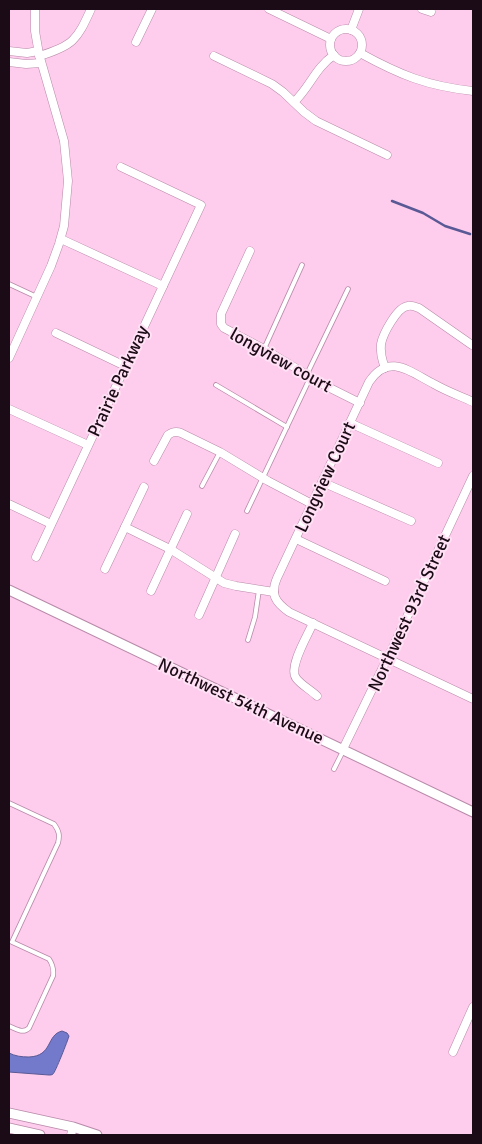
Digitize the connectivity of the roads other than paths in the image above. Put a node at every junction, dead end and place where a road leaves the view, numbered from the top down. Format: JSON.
{"nodes":[{"id":1,"x":35,"y":9,"type":"edge"},
{"id":2,"x":92,"y":9,"type":"edge"},
{"id":3,"x":152,"y":9,"type":"edge"},
{"id":4,"x":269,"y":9,"type":"edge"},
{"id":5,"x":359,"y":9,"type":"edge"},
{"id":6,"x":422,"y":9,"type":"edge"},
{"id":7,"x":431,"y":12,"type":"dead end"},
{"id":8,"x":351,"y":30,"type":"junction"},
{"id":9,"x":332,"y":39,"type":"junction"},
{"id":10,"x":136,"y":42,"type":"dead end"},
{"id":11,"x":9,"y":51,"type":"edge"},
{"id":12,"x":360,"y":53,"type":"junction"},
{"id":13,"x":334,"y":55,"type":"junction"},
{"id":14,"x":39,"y":56,"type":"junction"},
{"id":15,"x":214,"y":56,"type":"dead end"},
{"id":16,"x":9,"y":62,"type":"edge"},
{"id":17,"x":473,"y":91,"type":"edge"},
{"id":18,"x":294,"y":102,"type":"junction"},
{"id":19,"x":387,"y":155,"type":"dead end"},
{"id":20,"x":121,"y":167,"type":"dead end"},
{"id":21,"x":61,"y":239,"type":"junction"},
{"id":22,"x":250,"y":251,"type":"dead end"},
{"id":23,"x":302,"y":265,"type":"dead end"},
{"id":24,"x":9,"y":284,"type":"edge"},
{"id":25,"x":163,"y":286,"type":"junction"},
{"id":26,"x":348,"y":289,"type":"dead end"},
{"id":27,"x":37,"y":297,"type":"junction"},
{"id":28,"x":56,"y":333,"type":"dead end"},
{"id":29,"x":472,"y":345,"type":"edge"},
{"id":30,"x":264,"y":349,"type":"junction"},
{"id":31,"x":9,"y":358,"type":"edge"},
{"id":32,"x":125,"y":366,"type":"junction"},
{"id":33,"x":385,"y":368,"type":"junction"},
{"id":34,"x":309,"y":376,"type":"junction"},
{"id":35,"x":216,"y":384,"type":"dead end"},
{"id":36,"x":473,"y":402,"type":"edge"},
{"id":37,"x":360,"y":403,"type":"junction"},
{"id":38,"x":9,"y":409,"type":"edge"},
{"id":39,"x":350,"y":422,"type":"junction"},
{"id":40,"x":287,"y":427,"type":"junction"},
{"id":41,"x":88,"y":445,"type":"junction"},
{"id":42,"x":220,"y":452,"type":"junction"},
{"id":43,"x":154,"y":461,"type":"dead end"},
{"id":44,"x":438,"y":463,"type":"dead end"},
{"id":45,"x":473,"y":476,"type":"edge"},
{"id":46,"x":263,"y":478,"type":"junction"},
{"id":47,"x":322,"y":482,"type":"junction"},
{"id":48,"x":202,"y":486,"type":"dead end"},
{"id":49,"x":144,"y":487,"type":"dead end"},
{"id":50,"x":9,"y":504,"type":"edge"},
{"id":51,"x":312,"y":504,"type":"junction"},
{"id":52,"x":247,"y":511,"type":"dead end"},
{"id":53,"x":187,"y":514,"type":"dead end"},
{"id":54,"x":411,"y":522,"type":"dead end"},
{"id":55,"x":51,"y":524,"type":"junction"},
{"id":56,"x":125,"y":527,"type":"junction"},
{"id":57,"x":235,"y":534,"type":"dead end"},
{"id":58,"x":296,"y":539,"type":"junction"},
{"id":59,"x":170,"y":549,"type":"junction"},
{"id":60,"x":36,"y":557,"type":"dead end"},
{"id":61,"x":104,"y":569,"type":"dead end"},
{"id":62,"x":216,"y":578,"type":"junction"},
{"id":63,"x":385,"y":580,"type":"dead end"},
{"id":64,"x":9,"y":590,"type":"edge"},
{"id":65,"x":259,"y":590,"type":"junction"},
{"id":66,"x":151,"y":591,"type":"dead end"},
{"id":67,"x":274,"y":592,"type":"junction"},
{"id":68,"x":199,"y":615,"type":"dead end"},
{"id":69,"x":313,"y":623,"type":"junction"},
{"id":70,"x":248,"y":640,"type":"dead end"},
{"id":71,"x":387,"y":658,"type":"junction"},
{"id":72,"x":317,"y":696,"type":"dead end"},
{"id":73,"x":473,"y":699,"type":"edge"},
{"id":74,"x":344,"y":749,"type":"junction"},
{"id":75,"x":334,"y":769,"type":"dead end"},
{"id":76,"x":9,"y":803,"type":"edge"},
{"id":77,"x":473,"y":812,"type":"edge"},
{"id":78,"x":10,"y":941,"type":"edge"},
{"id":79,"x":473,"y":1007,"type":"edge"},
{"id":80,"x":9,"y":1026,"type":"edge"},
{"id":81,"x":453,"y":1052,"type":"dead end"},
{"id":82,"x":9,"y":1113,"type":"edge"},
{"id":83,"x":9,"y":1128,"type":"edge"},
{"id":84,"x":72,"y":1131,"type":"edge"},
{"id":85,"x":40,"y":1135,"type":"edge"},
{"id":86,"x":98,"y":1135,"type":"edge"}],
"edges":[{"from":1,"to":14,"type":"street"},
{"from":2,"to":14,"type":"street"},
{"from":3,"to":10,"type":"street"},
{"from":4,"to":9,"type":"street"},
{"from":5,"to":8,"type":"street"},
{"from":6,"to":7,"type":"street"},
{"from":8,"to":9,"type":"street"},
{"from":8,"to":12,"type":"street"},
{"from":9,"to":13,"type":"street"},
{"from":11,"to":14,"type":"street"},
{"from":12,"to":13,"type":"street"},
{"from":12,"to":17,"type":"street"},
{"from":13,"to":18,"type":"street"},
{"from":14,"to":16,"type":"street"},
{"from":14,"to":21,"type":"street"},
{"from":15,"to":18,"type":"street"},
{"from":18,"to":19,"type":"street"},
{"from":20,"to":25,"type":"street","name":"Prairie Parkway"},
{"from":21,"to":25,"type":"street"},
{"from":21,"to":27,"type":"street"},
{"from":22,"to":30,"type":"street","name":"longview court"},
{"from":23,"to":30,"type":"lane"},
{"from":24,"to":27,"type":"lane"},
{"from":25,"to":32,"type":"street","name":"Prairie Parkway"},
{"from":26,"to":34,"type":"lane"},
{"from":27,"to":31,"type":"street"},
{"from":28,"to":32,"type":"street"},
{"from":29,"to":33,"type":"street"},
{"from":30,"to":34,"type":"street","name":"longview court"},
{"from":32,"to":41,"type":"street","name":"Prairie Parkway"},
{"from":33,"to":36,"type":"street"},
{"from":33,"to":37,"type":"street","name":"Longview Court"},
{"from":34,"to":37,"type":"street","name":"longview court"},
{"from":34,"to":40,"type":"lane"},
{"from":35,"to":40,"type":"lane"},
{"from":37,"to":39,"type":"street","name":"Longview Court"},
{"from":38,"to":41,"type":"street"},
{"from":39,"to":44,"type":"street","name":"longview court"},
{"from":39,"to":47,"type":"street","name":"Longview Court"},
{"from":40,"to":46,"type":"lane"},
{"from":41,"to":55,"type":"street","name":"Prairie Parkway"},
{"from":42,"to":43,"type":"street","name":"longview court"},
{"from":42,"to":46,"type":"street","name":"longview court"},
{"from":42,"to":48,"type":"lane"},
{"from":45,"to":71,"type":"street","name":"Northwest 93rd Street"},
{"from":46,"to":51,"type":"street","name":"longview court"},
{"from":46,"to":52,"type":"lane"},
{"from":47,"to":51,"type":"street","name":"Longview Court"},
{"from":47,"to":54,"type":"street","name":"longview court"},
{"from":49,"to":56,"type":"street"},
{"from":50,"to":55,"type":"street"},
{"from":51,"to":58,"type":"street","name":"Longview Court"},
{"from":53,"to":59,"type":"street"},
{"from":55,"to":60,"type":"street","name":"Prairie Parkway"},
{"from":56,"to":59,"type":"street"},
{"from":56,"to":61,"type":"street"},
{"from":57,"to":62,"type":"street"},
{"from":58,"to":63,"type":"street","name":"longview court"},
{"from":58,"to":67,"type":"street","name":"Longview Court"},
{"from":59,"to":62,"type":"street"},
{"from":59,"to":66,"type":"street"},
{"from":62,"to":65,"type":"street"},
{"from":62,"to":68,"type":"street"},
{"from":64,"to":74,"type":"street","name":"Northwest 54th Avenue"},
{"from":65,"to":67,"type":"street"},
{"from":65,"to":70,"type":"lane"},
{"from":67,"to":69,"type":"street"},
{"from":69,"to":71,"type":"street"},
{"from":69,"to":72,"type":"street"},
{"from":71,"to":73,"type":"street"},
{"from":71,"to":74,"type":"street","name":"Northwest 93rd Street"},
{"from":74,"to":75,"type":"lane"},
{"from":74,"to":77,"type":"street","name":"Northwest 54th Avenue"},
{"from":76,"to":78,"type":"lane"},
{"from":78,"to":80,"type":"lane"},
{"from":79,"to":81,"type":"street"},
{"from":82,"to":84,"type":"street"},
{"from":83,"to":85,"type":"street"},
{"from":84,"to":86,"type":"street"}]}
